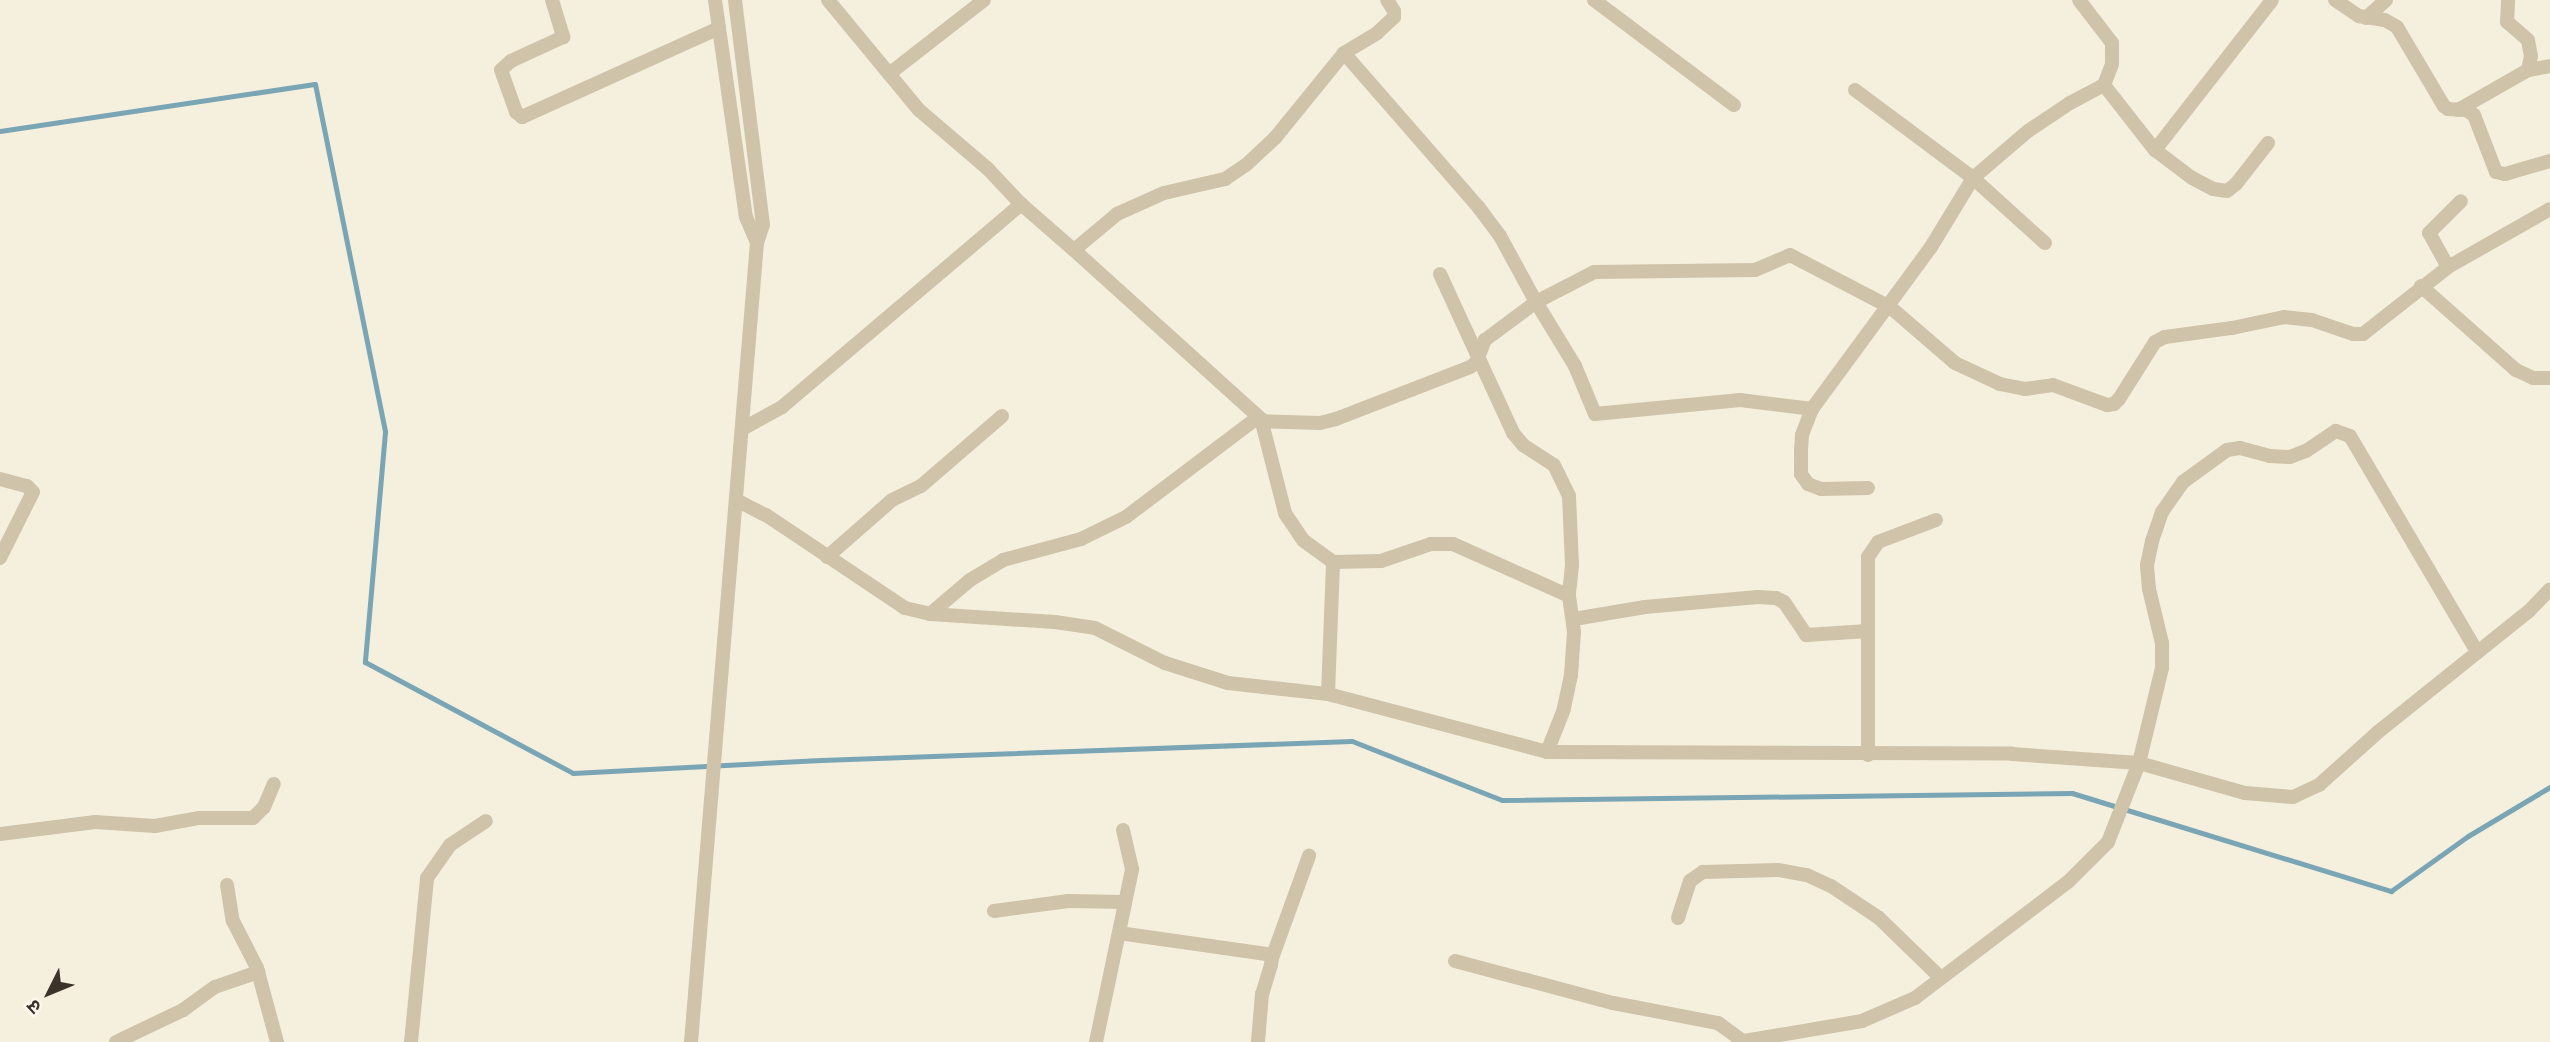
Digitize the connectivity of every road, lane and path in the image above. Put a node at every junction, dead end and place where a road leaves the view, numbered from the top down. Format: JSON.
{"nodes":[{"id":1,"x":552,"y":0,"type":"edge"},
{"id":2,"x":715,"y":0,"type":"edge"},
{"id":3,"x":735,"y":0,"type":"edge"},
{"id":4,"x":828,"y":0,"type":"edge"},
{"id":5,"x":984,"y":0,"type":"edge"},
{"id":6,"x":1387,"y":0,"type":"edge"},
{"id":7,"x":1594,"y":0,"type":"edge"},
{"id":8,"x":2079,"y":0,"type":"edge"},
{"id":9,"x":2272,"y":0,"type":"edge"},
{"id":10,"x":2335,"y":0,"type":"edge"},
{"id":11,"x":2386,"y":0,"type":"edge"},
{"id":12,"x":2508,"y":0,"type":"edge"},
{"id":13,"x":2366,"y":18,"type":"junction"},
{"id":14,"x":719,"y":27,"type":"junction"},
{"id":15,"x":1344,"y":52,"type":"junction"},
{"id":16,"x":2550,"y":66,"type":"edge"},
{"id":17,"x":2528,"y":70,"type":"junction"},
{"id":18,"x":889,"y":74,"type":"junction"},
{"id":19,"x":2104,"y":85,"type":"junction"},
{"id":20,"x":1855,"y":90,"type":"dead end"},
{"id":21,"x":1734,"y":105,"type":"dead end"},
{"id":22,"x":2458,"y":110,"type":"junction"},
{"id":23,"x":2267,"y":144,"type":"dead end"},
{"id":24,"x":2155,"y":150,"type":"junction"},
{"id":25,"x":2550,"y":161,"type":"edge"},
{"id":26,"x":1973,"y":178,"type":"junction"},
{"id":27,"x":2461,"y":201,"type":"dead end"},
{"id":28,"x":1021,"y":204,"type":"junction"},
{"id":29,"x":2550,"y":209,"type":"edge"},
{"id":30,"x":757,"y":243,"type":"junction"},
{"id":31,"x":2045,"y":243,"type":"dead end"},
{"id":32,"x":1074,"y":250,"type":"junction"},
{"id":33,"x":2448,"y":267,"type":"junction"},
{"id":34,"x":1440,"y":274,"type":"dead end"},
{"id":35,"x":2421,"y":286,"type":"junction"},
{"id":36,"x":1536,"y":302,"type":"junction"},
{"id":37,"x":1890,"y":307,"type":"junction"},
{"id":38,"x":1478,"y":359,"type":"junction"},
{"id":39,"x":2550,"y":378,"type":"edge"},
{"id":40,"x":1812,"y":409,"type":"junction"},
{"id":41,"x":1002,"y":416,"type":"dead end"},
{"id":42,"x":1261,"y":419,"type":"junction"},
{"id":43,"x":742,"y":429,"type":"junction"},
{"id":44,"x":0,"y":479,"type":"edge"},
{"id":45,"x":1868,"y":488,"type":"dead end"},
{"id":46,"x":736,"y":500,"type":"junction"},
{"id":47,"x":1936,"y":520,"type":"dead end"},
{"id":48,"x":827,"y":557,"type":"junction"},
{"id":49,"x":0,"y":558,"type":"edge"},
{"id":50,"x":1333,"y":562,"type":"junction"},
{"id":51,"x":2550,"y":589,"type":"edge"},
{"id":52,"x":1569,"y":596,"type":"junction"},
{"id":53,"x":930,"y":614,"type":"junction"},
{"id":54,"x":1574,"y":619,"type":"junction"},
{"id":55,"x":1868,"y":631,"type":"junction"},
{"id":56,"x":2477,"y":652,"type":"junction"},
{"id":57,"x":1328,"y":694,"type":"junction"},
{"id":58,"x":1547,"y":752,"type":"junction"},
{"id":59,"x":1868,"y":755,"type":"junction"},
{"id":60,"x":2139,"y":763,"type":"junction"},
{"id":61,"x":274,"y":784,"type":"dead end"},
{"id":62,"x":486,"y":821,"type":"dead end"},
{"id":63,"x":1123,"y":830,"type":"dead end"},
{"id":64,"x":0,"y":834,"type":"edge"},
{"id":65,"x":1309,"y":856,"type":"dead end"},
{"id":66,"x":227,"y":885,"type":"dead end"},
{"id":67,"x":1125,"y":902,"type":"junction"},
{"id":68,"x":994,"y":911,"type":"dead end"},
{"id":69,"x":1678,"y":918,"type":"dead end"},
{"id":70,"x":1119,"y":933,"type":"junction"},
{"id":71,"x":1272,"y":958,"type":"junction"},
{"id":72,"x":1455,"y":961,"type":"dead end"},
{"id":73,"x":258,"y":972,"type":"junction"},
{"id":74,"x":1941,"y":978,"type":"junction"},
{"id":75,"x":1740,"y":1041,"type":"edge"},
{"id":76,"x":116,"y":1042,"type":"edge"},
{"id":77,"x":277,"y":1042,"type":"edge"},
{"id":78,"x":411,"y":1042,"type":"edge"},
{"id":79,"x":691,"y":1042,"type":"edge"},
{"id":80,"x":1096,"y":1042,"type":"edge"},
{"id":81,"x":1258,"y":1042,"type":"edge"}],
"edges":[{"from":1,"to":14,"type":"street"},
{"from":2,"to":14,"type":"street"},
{"from":3,"to":30,"type":"street"},
{"from":4,"to":18,"type":"street"},
{"from":5,"to":18,"type":"street"},
{"from":6,"to":15,"type":"street"},
{"from":7,"to":21,"type":"street"},
{"from":8,"to":19,"type":"street"},
{"from":9,"to":24,"type":"street"},
{"from":10,"to":13,"type":"street"},
{"from":11,"to":13,"type":"street"},
{"from":12,"to":17,"type":"street"},
{"from":13,"to":22,"type":"street"},
{"from":14,"to":30,"type":"street"},
{"from":15,"to":32,"type":"street"},
{"from":15,"to":36,"type":"street"},
{"from":16,"to":17,"type":"street"},
{"from":17,"to":22,"type":"street"},
{"from":18,"to":28,"type":"street"},
{"from":19,"to":24,"type":"street"},
{"from":19,"to":26,"type":"street"},
{"from":20,"to":26,"type":"street"},
{"from":22,"to":25,"type":"street"},
{"from":23,"to":24,"type":"street"},
{"from":26,"to":31,"type":"street"},
{"from":26,"to":37,"type":"street"},
{"from":27,"to":33,"type":"street"},
{"from":28,"to":32,"type":"street"},
{"from":28,"to":43,"type":"street"},
{"from":29,"to":33,"type":"street"},
{"from":30,"to":43,"type":"street"},
{"from":32,"to":42,"type":"street"},
{"from":33,"to":35,"type":"street"},
{"from":34,"to":38,"type":"street"},
{"from":35,"to":37,"type":"street"},
{"from":35,"to":39,"type":"street"},
{"from":36,"to":37,"type":"street"},
{"from":36,"to":38,"type":"street"},
{"from":36,"to":40,"type":"street"},
{"from":37,"to":40,"type":"street"},
{"from":38,"to":42,"type":"street"},
{"from":38,"to":52,"type":"street"},
{"from":40,"to":45,"type":"street"},
{"from":41,"to":48,"type":"street"},
{"from":42,"to":50,"type":"street"},
{"from":42,"to":53,"type":"street"},
{"from":43,"to":46,"type":"street"},
{"from":44,"to":49,"type":"street"},
{"from":46,"to":48,"type":"street"},
{"from":46,"to":79,"type":"street"},
{"from":47,"to":55,"type":"street"},
{"from":48,"to":53,"type":"street"},
{"from":50,"to":52,"type":"street"},
{"from":50,"to":57,"type":"street"},
{"from":51,"to":56,"type":"street"},
{"from":52,"to":54,"type":"street"},
{"from":53,"to":57,"type":"street"},
{"from":54,"to":55,"type":"street"},
{"from":54,"to":58,"type":"street"},
{"from":55,"to":59,"type":"street"},
{"from":56,"to":60,"type":"street"},
{"from":56,"to":60,"type":"street"},
{"from":57,"to":58,"type":"street"},
{"from":58,"to":59,"type":"street"},
{"from":59,"to":60,"type":"street"},
{"from":60,"to":74,"type":"street"},
{"from":61,"to":64,"type":"street"},
{"from":62,"to":78,"type":"street"},
{"from":63,"to":67,"type":"street"},
{"from":65,"to":71,"type":"street"},
{"from":66,"to":73,"type":"street"},
{"from":67,"to":68,"type":"street"},
{"from":67,"to":70,"type":"street"},
{"from":69,"to":74,"type":"street"},
{"from":70,"to":71,"type":"street"},
{"from":70,"to":80,"type":"street"},
{"from":71,"to":81,"type":"street"},
{"from":72,"to":75,"type":"street"},
{"from":73,"to":76,"type":"street"},
{"from":73,"to":77,"type":"street"},
{"from":74,"to":75,"type":"street"}]}
